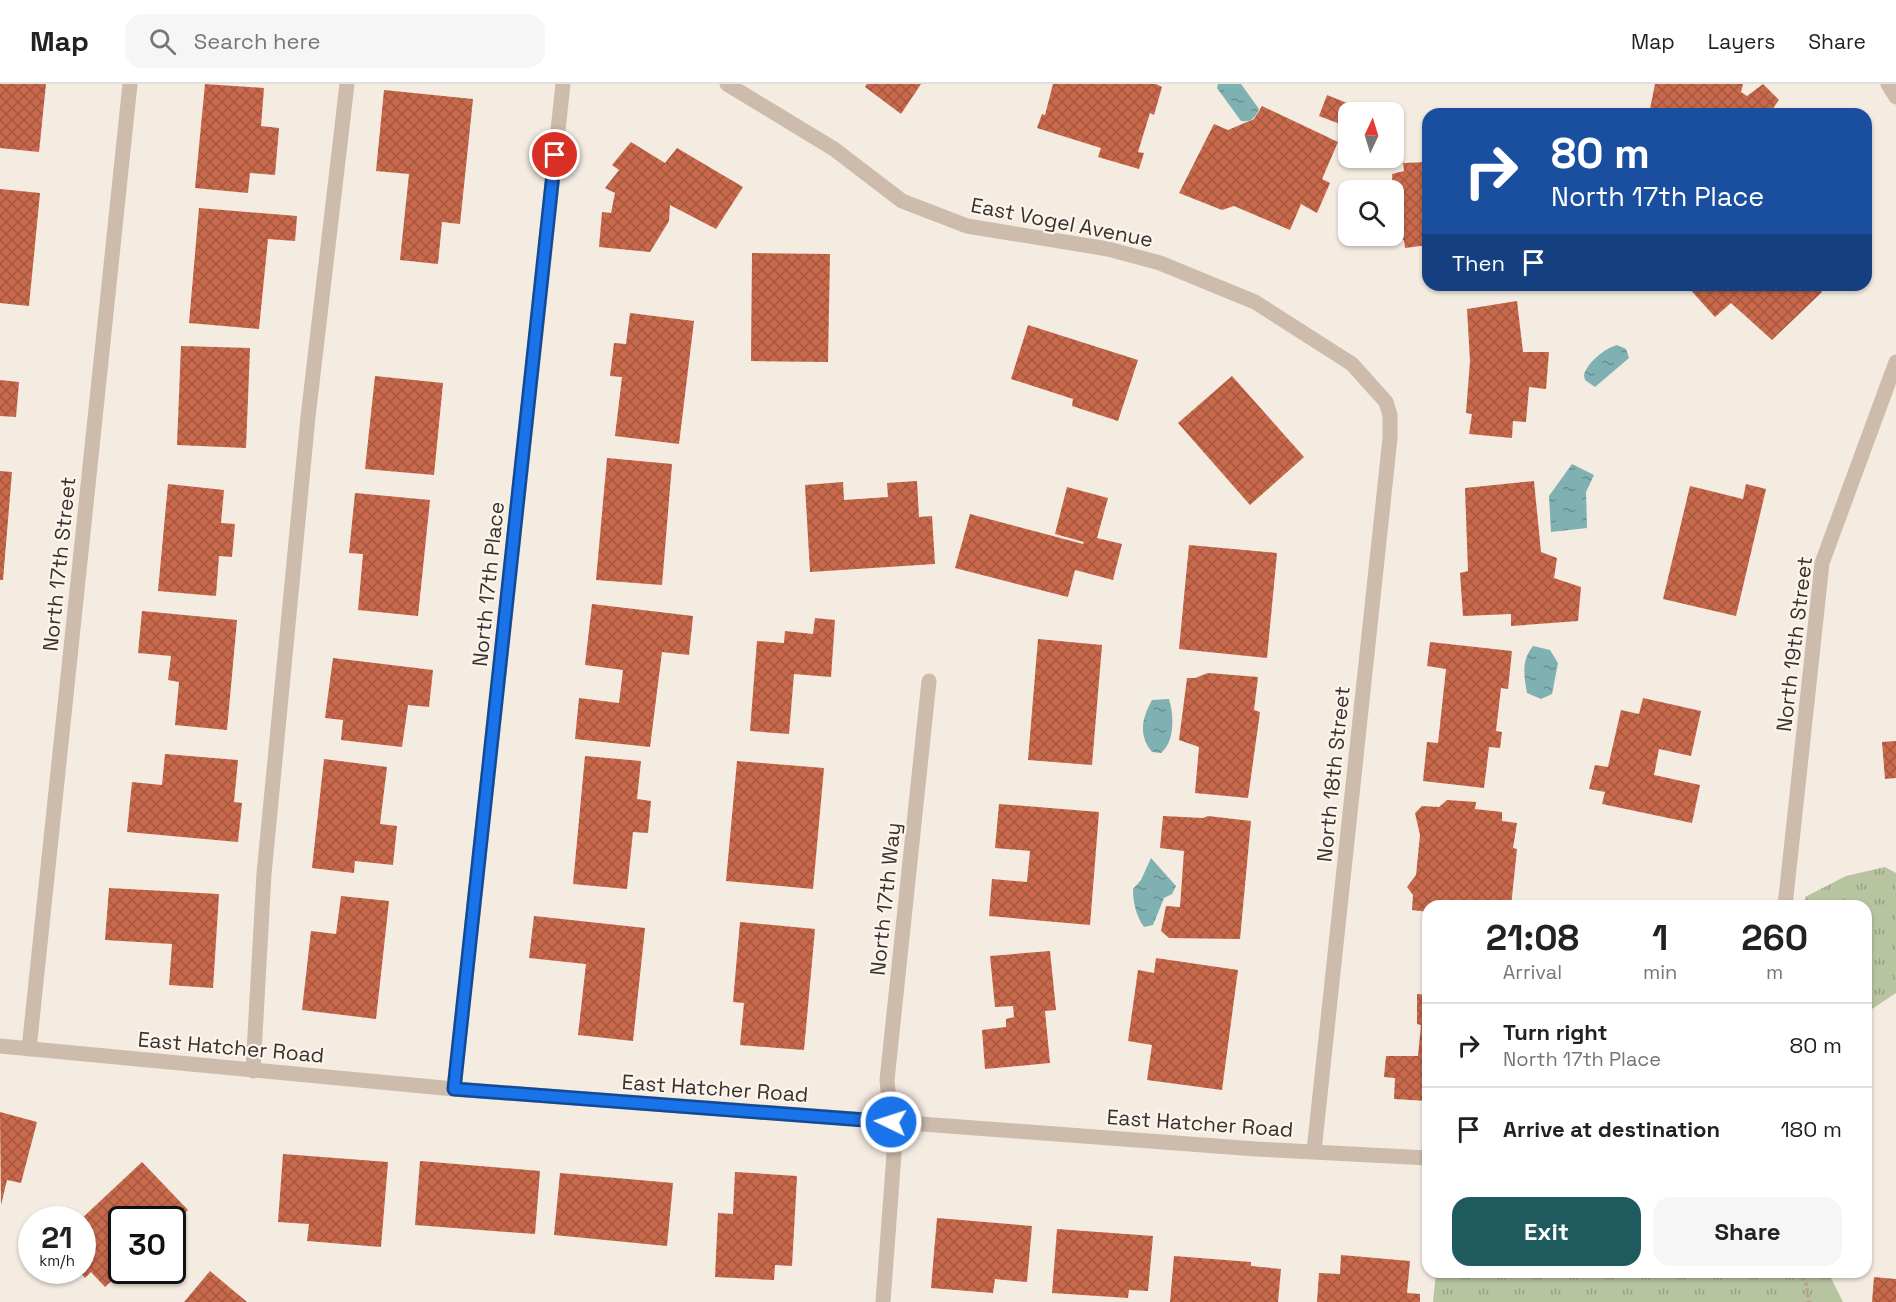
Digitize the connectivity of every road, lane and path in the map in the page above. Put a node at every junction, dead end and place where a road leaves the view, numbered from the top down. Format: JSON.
{"nodes":[{"id":1,"x":130,"y":84,"type":"edge"},
{"id":2,"x":347,"y":84,"type":"edge"},
{"id":3,"x":563,"y":84,"type":"edge"},
{"id":4,"x":727,"y":84,"type":"edge"},
{"id":5,"x":1888,"y":84,"type":"edge"},
{"id":6,"x":1896,"y":97,"type":"edge"},
{"id":7,"x":1896,"y":362,"type":"edge"},
{"id":8,"x":1386,"y":402,"type":"joint"},
{"id":9,"x":929,"y":681,"type":"dead end"},
{"id":10,"x":1786,"y":900,"type":"edge"},
{"id":11,"x":0,"y":1046,"type":"edge"},
{"id":12,"x":29,"y":1048,"type":"junction"},
{"id":13,"x":253,"y":1071,"type":"junction"},
{"id":14,"x":454,"y":1089,"type":"junction"},
{"id":15,"x":891,"y":1122,"type":"junction"},
{"id":16,"x":1314,"y":1151,"type":"junction"},
{"id":17,"x":1422,"y":1158,"type":"edge"},
{"id":18,"x":1803,"y":1278,"type":"edge"},
{"id":19,"x":883,"y":1302,"type":"edge"},
{"id":20,"x":1809,"y":1302,"type":"edge"}],
"edges":[{"from":1,"to":12,"type":"street","name":"North 17th Street"},
{"from":2,"to":13,"type":"street"},
{"from":3,"to":14,"type":"street","name":"North 17th Place"},
{"from":4,"to":8,"type":"street","name":"East Vogel Avenue"},
{"from":5,"to":6,"type":"street"},
{"from":7,"to":10,"type":"street","name":"North 19th Street"},
{"from":8,"to":16,"type":"street","name":"North 18th Street"},
{"from":9,"to":15,"type":"street","name":"North 17th Way"},
{"from":11,"to":12,"type":"street","name":"East Hatcher Road"},
{"from":12,"to":13,"type":"street","name":"East Hatcher Road"},
{"from":13,"to":14,"type":"street","name":"East Hatcher Road"},
{"from":14,"to":15,"type":"street","name":"East Hatcher Road"},
{"from":15,"to":16,"type":"street","name":"East Hatcher Road"},
{"from":15,"to":19,"type":"street"},
{"from":16,"to":17,"type":"street","name":"East Hatcher Road"},
{"from":18,"to":20,"type":"path"}]}
